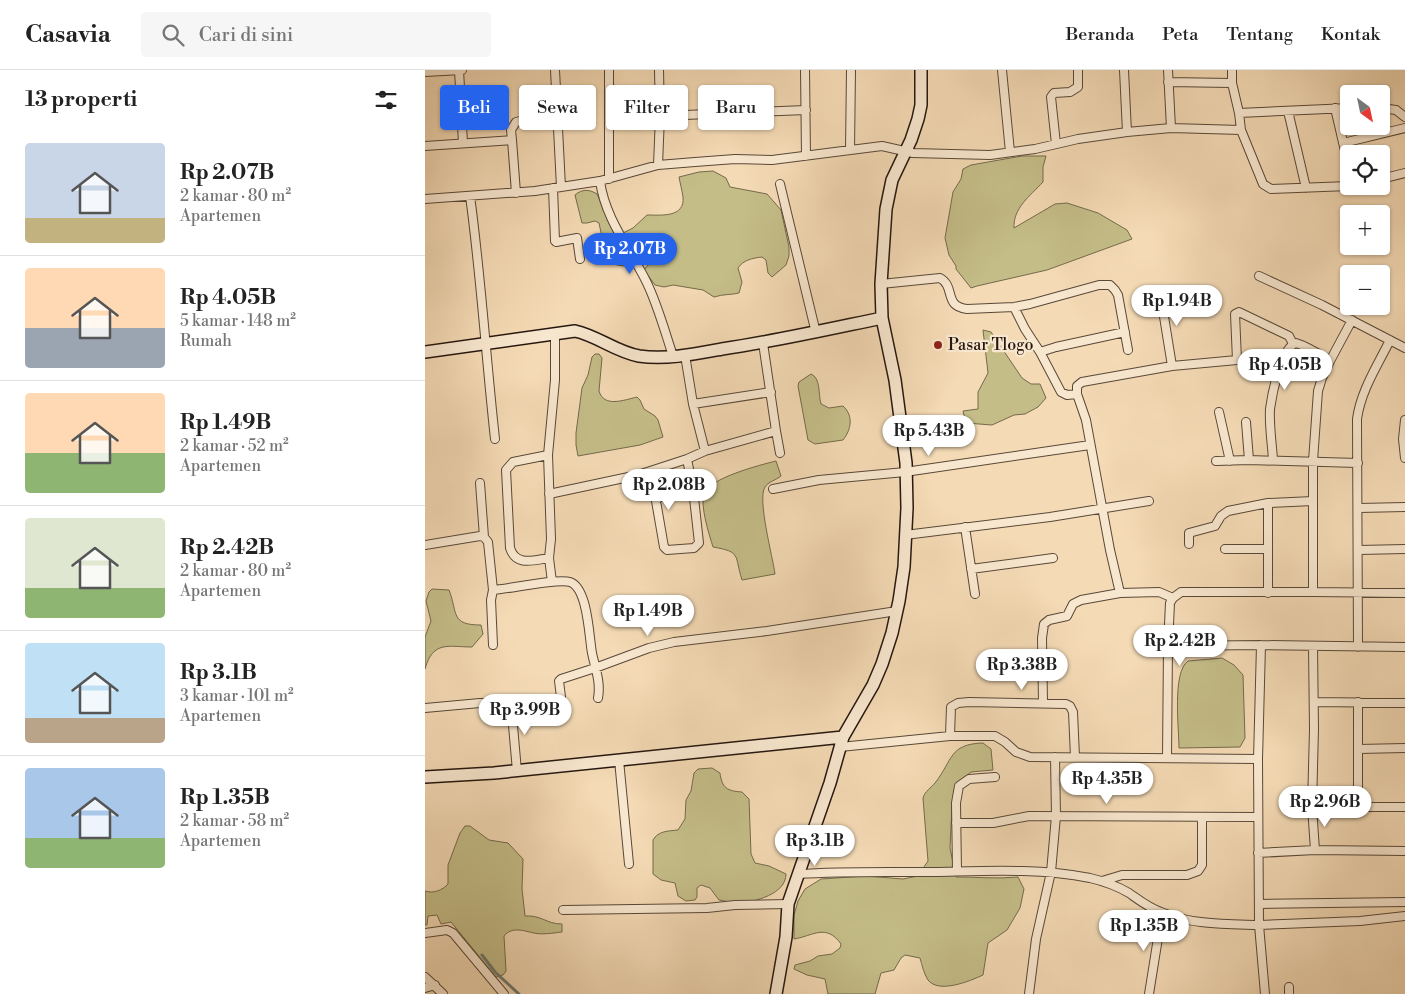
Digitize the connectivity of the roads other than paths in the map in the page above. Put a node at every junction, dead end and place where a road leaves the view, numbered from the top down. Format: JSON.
{"nodes":[{"id":1,"x":460,"y":70,"type":"edge"},
{"id":2,"x":555,"y":70,"type":"edge"},
{"id":3,"x":609,"y":70,"type":"edge"},
{"id":4,"x":659,"y":70,"type":"edge"},
{"id":5,"x":805,"y":70,"type":"edge"},
{"id":6,"x":851,"y":70,"type":"edge"},
{"id":7,"x":921,"y":70,"type":"edge"},
{"id":8,"x":1002,"y":70,"type":"edge"},
{"id":9,"x":1078,"y":70,"type":"edge"},
{"id":10,"x":1124,"y":70,"type":"edge"},
{"id":11,"x":1168,"y":70,"type":"edge"},
{"id":12,"x":1232,"y":70,"type":"edge"},
{"id":13,"x":425,"y":72,"type":"edge"},
{"id":14,"x":1169,"y":82,"type":"junction"},
{"id":15,"x":1232,"y":83,"type":"junction"},
{"id":16,"x":556,"y":85,"type":"edge"},
{"id":17,"x":659,"y":85,"type":"edge"},
{"id":18,"x":1335,"y":108,"type":"junction"},
{"id":19,"x":1340,"y":108,"type":"edge"},
{"id":20,"x":1390,"y":109,"type":"edge"},
{"id":21,"x":806,"y":110,"type":"junction"},
{"id":22,"x":1288,"y":111,"type":"junction"},
{"id":23,"x":1239,"y":114,"type":"junction"},
{"id":24,"x":688,"y":115,"type":"edge"},
{"id":25,"x":1405,"y":117,"type":"edge"},
{"id":26,"x":519,"y":121,"type":"edge"},
{"id":27,"x":1171,"y":128,"type":"junction"},
{"id":28,"x":1405,"y":128,"type":"edge"},
{"id":29,"x":557,"y":130,"type":"edge"},
{"id":30,"x":659,"y":130,"type":"edge"},
{"id":31,"x":1241,"y":130,"type":"junction"},
{"id":32,"x":1127,"y":132,"type":"junction"},
{"id":33,"x":512,"y":140,"type":"junction"},
{"id":34,"x":1343,"y":143,"type":"joint"},
{"id":35,"x":463,"y":144,"type":"junction"},
{"id":36,"x":1056,"y":144,"type":"junction"},
{"id":37,"x":425,"y":146,"type":"edge"},
{"id":38,"x":850,"y":150,"type":"junction"},
{"id":39,"x":905,"y":151,"type":"junction"},
{"id":40,"x":1010,"y":152,"type":"junction"},
{"id":41,"x":806,"y":156,"type":"junction"},
{"id":42,"x":658,"y":165,"type":"junction"},
{"id":43,"x":1405,"y":172,"type":"edge"},
{"id":44,"x":1390,"y":176,"type":"edge"},
{"id":45,"x":609,"y":179,"type":"junction"},
{"id":46,"x":780,"y":184,"type":"dead end"},
{"id":47,"x":600,"y":185,"type":"junction"},
{"id":48,"x":1340,"y":186,"type":"edge"},
{"id":49,"x":557,"y":188,"type":"junction"},
{"id":50,"x":1306,"y":188,"type":"junction"},
{"id":51,"x":516,"y":193,"type":"junction"},
{"id":52,"x":470,"y":196,"type":"junction"},
{"id":53,"x":425,"y":199,"type":"edge"},
{"id":54,"x":580,"y":259,"type":"dead end"},
{"id":55,"x":1259,"y":276,"type":"dead end"},
{"id":56,"x":881,"y":284,"type":"junction"},
{"id":57,"x":1160,"y":292,"type":"dead end"},
{"id":58,"x":1014,"y":307,"type":"junction"},
{"id":59,"x":882,"y":318,"type":"junction"},
{"id":60,"x":1352,"y":320,"type":"junction"},
{"id":61,"x":1125,"y":332,"type":"junction"},
{"id":62,"x":555,"y":333,"type":"junction"},
{"id":63,"x":816,"y":333,"type":"junction"},
{"id":64,"x":1390,"y":340,"type":"junction"},
{"id":65,"x":485,"y":343,"type":"junction"},
{"id":66,"x":763,"y":343,"type":"junction"},
{"id":67,"x":1293,"y":344,"type":"junction"},
{"id":68,"x":1405,"y":348,"type":"edge"},
{"id":69,"x":1129,"y":350,"type":"dead end"},
{"id":70,"x":425,"y":352,"type":"edge"},
{"id":71,"x":1041,"y":352,"type":"junction"},
{"id":72,"x":685,"y":355,"type":"junction"},
{"id":73,"x":673,"y":356,"type":"junction"},
{"id":74,"x":1330,"y":361,"type":"junction"},
{"id":75,"x":1172,"y":366,"type":"junction"},
{"id":76,"x":771,"y":392,"type":"junction"},
{"id":77,"x":1077,"y":394,"type":"junction"},
{"id":78,"x":693,"y":404,"type":"junction"},
{"id":79,"x":1219,"y":412,"type":"dead end"},
{"id":80,"x":1405,"y":420,"type":"edge"},
{"id":81,"x":1246,"y":422,"type":"dead end"},
{"id":82,"x":776,"y":432,"type":"junction"},
{"id":83,"x":495,"y":439,"type":"dead end"},
{"id":84,"x":1090,"y":445,"type":"junction"},
{"id":85,"x":705,"y":451,"type":"junction"},
{"id":86,"x":780,"y":452,"type":"dead end"},
{"id":87,"x":548,"y":455,"type":"junction"},
{"id":88,"x":1405,"y":458,"type":"edge"},
{"id":89,"x":687,"y":459,"type":"junction"},
{"id":90,"x":1230,"y":460,"type":"junction"},
{"id":91,"x":1249,"y":460,"type":"junction"},
{"id":92,"x":1273,"y":460,"type":"junction"},
{"id":93,"x":1216,"y":461,"type":"dead end"},
{"id":94,"x":1313,"y":462,"type":"junction"},
{"id":95,"x":1358,"y":463,"type":"junction"},
{"id":96,"x":905,"y":472,"type":"junction"},
{"id":97,"x":480,"y":483,"type":"dead end"},
{"id":98,"x":693,"y":489,"type":"junction"},
{"id":99,"x":773,"y":489,"type":"dead end"},
{"id":100,"x":549,"y":494,"type":"junction"},
{"id":101,"x":1149,"y":501,"type":"dead end"},
{"id":102,"x":1313,"y":501,"type":"junction"},
{"id":103,"x":1268,"y":503,"type":"junction"},
{"id":104,"x":1405,"y":507,"type":"edge"},
{"id":105,"x":1103,"y":508,"type":"junction"},
{"id":106,"x":1359,"y":508,"type":"junction"},
{"id":107,"x":965,"y":527,"type":"junction"},
{"id":108,"x":905,"y":535,"type":"junction"},
{"id":109,"x":484,"y":537,"type":"junction"},
{"id":110,"x":1189,"y":544,"type":"dead end"},
{"id":111,"x":425,"y":545,"type":"edge"},
{"id":112,"x":1225,"y":549,"type":"dead end"},
{"id":113,"x":1268,"y":549,"type":"junction"},
{"id":114,"x":1405,"y":549,"type":"edge"},
{"id":115,"x":1359,"y":550,"type":"junction"},
{"id":116,"x":549,"y":558,"type":"junction"},
{"id":117,"x":1053,"y":558,"type":"dead end"},
{"id":118,"x":971,"y":570,"type":"junction"},
{"id":119,"x":552,"y":582,"type":"junction"},
{"id":120,"x":493,"y":590,"type":"junction"},
{"id":121,"x":1313,"y":592,"type":"junction"},
{"id":122,"x":1121,"y":593,"type":"junction"},
{"id":123,"x":1268,"y":593,"type":"junction"},
{"id":124,"x":1359,"y":593,"type":"junction"},
{"id":125,"x":1405,"y":593,"type":"edge"},
{"id":126,"x":975,"y":594,"type":"dead end"},
{"id":127,"x":1173,"y":598,"type":"junction"},
{"id":128,"x":897,"y":610,"type":"junction"},
{"id":129,"x":493,"y":645,"type":"dead end"},
{"id":130,"x":1261,"y":645,"type":"junction"},
{"id":131,"x":1168,"y":646,"type":"junction"},
{"id":132,"x":1313,"y":646,"type":"junction"},
{"id":133,"x":1358,"y":646,"type":"junction"},
{"id":134,"x":1405,"y":647,"type":"edge"},
{"id":135,"x":595,"y":668,"type":"junction"},
{"id":136,"x":598,"y":698,"type":"dead end"},
{"id":137,"x":1314,"y":702,"type":"junction"},
{"id":138,"x":1359,"y":702,"type":"junction"},
{"id":139,"x":511,"y":703,"type":"junction"},
{"id":140,"x":1043,"y":703,"type":"junction"},
{"id":141,"x":1405,"y":703,"type":"edge"},
{"id":142,"x":425,"y":708,"type":"edge"},
{"id":143,"x":950,"y":736,"type":"junction"},
{"id":144,"x":842,"y":742,"type":"junction"},
{"id":145,"x":1405,"y":748,"type":"edge"},
{"id":146,"x":1358,"y":749,"type":"junction"},
{"id":147,"x":1055,"y":758,"type":"junction"},
{"id":148,"x":1075,"y":758,"type":"junction"},
{"id":149,"x":1167,"y":758,"type":"junction"},
{"id":150,"x":1258,"y":759,"type":"junction"},
{"id":151,"x":619,"y":760,"type":"junction"},
{"id":152,"x":517,"y":771,"type":"junction"},
{"id":153,"x":425,"y":777,"type":"edge"},
{"id":154,"x":995,"y":777,"type":"dead end"},
{"id":155,"x":1313,"y":807,"type":"junction"},
{"id":156,"x":1358,"y":807,"type":"junction"},
{"id":157,"x":1405,"y":807,"type":"edge"},
{"id":158,"x":1056,"y":816,"type":"junction"},
{"id":159,"x":1202,"y":817,"type":"junction"},
{"id":160,"x":1258,"y":817,"type":"junction"},
{"id":161,"x":956,"y":823,"type":"junction"},
{"id":162,"x":1315,"y":850,"type":"junction"},
{"id":163,"x":1405,"y":851,"type":"edge"},
{"id":164,"x":1258,"y":853,"type":"junction"},
{"id":165,"x":629,"y":864,"type":"dead end"},
{"id":166,"x":957,"y":871,"type":"junction"},
{"id":167,"x":1051,"y":872,"type":"junction"},
{"id":168,"x":798,"y":874,"type":"junction"},
{"id":169,"x":1101,"y":881,"type":"junction"},
{"id":170,"x":1405,"y":902,"type":"edge"},
{"id":171,"x":788,"y":904,"type":"junction"},
{"id":172,"x":1259,"y":904,"type":"junction"},
{"id":173,"x":563,"y":910,"type":"dead end"},
{"id":174,"x":1162,"y":913,"type":"junction"},
{"id":175,"x":1405,"y":916,"type":"edge"},
{"id":176,"x":1259,"y":925,"type":"junction"},
{"id":177,"x":425,"y":933,"type":"edge"},
{"id":178,"x":425,"y":976,"type":"edge"},
{"id":179,"x":435,"y":985,"type":"junction"},
{"id":180,"x":425,"y":988,"type":"edge"},
{"id":181,"x":443,"y":994,"type":"edge"},
{"id":182,"x":504,"y":994,"type":"edge"},
{"id":183,"x":776,"y":994,"type":"edge"},
{"id":184,"x":1029,"y":994,"type":"edge"},
{"id":185,"x":1149,"y":994,"type":"edge"},
{"id":186,"x":1265,"y":994,"type":"edge"}],
"edges":[{"from":1,"to":13,"type":"street"},
{"from":1,"to":35,"type":"street"},
{"from":2,"to":16,"type":"street"},
{"from":3,"to":45,"type":"street"},
{"from":4,"to":17,"type":"street"},
{"from":5,"to":21,"type":"street"},
{"from":6,"to":38,"type":"street"},
{"from":7,"to":39,"type":"street"},
{"from":8,"to":40,"type":"street"},
{"from":9,"to":36,"type":"street"},
{"from":10,"to":32,"type":"street"},
{"from":11,"to":14,"type":"street"},
{"from":12,"to":15,"type":"street"},
{"from":14,"to":15,"type":"street"},
{"from":14,"to":27,"type":"street"},
{"from":15,"to":23,"type":"street"},
{"from":18,"to":19,"type":"street"},
{"from":18,"to":22,"type":"street"},
{"from":18,"to":34,"type":"street"},
{"from":20,"to":25,"type":"street"},
{"from":21,"to":24,"type":"street"},
{"from":21,"to":41,"type":"street"},
{"from":22,"to":23,"type":"street"},
{"from":22,"to":50,"type":"street"},
{"from":23,"to":31,"type":"street"},
{"from":26,"to":33,"type":"street"},
{"from":27,"to":31,"type":"street"},
{"from":27,"to":32,"type":"street"},
{"from":28,"to":34,"type":"street"},
{"from":29,"to":49,"type":"street"},
{"from":30,"to":42,"type":"street"},
{"from":31,"to":50,"type":"street"},
{"from":32,"to":36,"type":"street"},
{"from":33,"to":35,"type":"street"},
{"from":33,"to":51,"type":"street"},
{"from":35,"to":37,"type":"street"},
{"from":36,"to":40,"type":"street"},
{"from":38,"to":39,"type":"street"},
{"from":38,"to":41,"type":"street"},
{"from":39,"to":40,"type":"street"},
{"from":39,"to":56,"type":"street"},
{"from":41,"to":42,"type":"street"},
{"from":42,"to":45,"type":"street"},
{"from":43,"to":44,"type":"street"},
{"from":45,"to":47,"type":"street"},
{"from":46,"to":63,"type":"street"},
{"from":47,"to":49,"type":"street"},
{"from":47,"to":73,"type":"street"},
{"from":48,"to":50,"type":"street"},
{"from":49,"to":51,"type":"street"},
{"from":49,"to":54,"type":"street"},
{"from":51,"to":52,"type":"street"},
{"from":52,"to":53,"type":"street"},
{"from":52,"to":65,"type":"street"},
{"from":55,"to":60,"type":"street"},
{"from":56,"to":58,"type":"street"},
{"from":56,"to":59,"type":"street"},
{"from":57,"to":75,"type":"street"},
{"from":58,"to":61,"type":"street"},
{"from":58,"to":71,"type":"street"},
{"from":59,"to":63,"type":"street"},
{"from":59,"to":96,"type":"street"},
{"from":60,"to":64,"type":"street"},
{"from":60,"to":74,"type":"street"},
{"from":61,"to":69,"type":"street"},
{"from":61,"to":71,"type":"street"},
{"from":62,"to":65,"type":"street"},
{"from":62,"to":73,"type":"street"},
{"from":62,"to":87,"type":"street"},
{"from":63,"to":66,"type":"street"},
{"from":64,"to":68,"type":"street"},
{"from":64,"to":95,"type":"street"},
{"from":65,"to":70,"type":"street"},
{"from":65,"to":83,"type":"street"},
{"from":66,"to":72,"type":"street"},
{"from":66,"to":76,"type":"street"},
{"from":67,"to":74,"type":"street"},
{"from":67,"to":75,"type":"street"},
{"from":67,"to":92,"type":"street"},
{"from":71,"to":77,"type":"street"},
{"from":72,"to":73,"type":"street"},
{"from":72,"to":78,"type":"street"},
{"from":74,"to":94,"type":"street"},
{"from":75,"to":77,"type":"street"},
{"from":76,"to":78,"type":"street"},
{"from":76,"to":82,"type":"street"},
{"from":77,"to":84,"type":"street"},
{"from":78,"to":85,"type":"street"},
{"from":79,"to":90,"type":"street"},
{"from":80,"to":88,"type":"street"},
{"from":81,"to":91,"type":"street"},
{"from":82,"to":85,"type":"street"},
{"from":82,"to":86,"type":"street"},
{"from":84,"to":96,"type":"street"},
{"from":84,"to":105,"type":"street"},
{"from":85,"to":89,"type":"street"},
{"from":87,"to":100,"type":"street"},
{"from":87,"to":116,"type":"street"},
{"from":89,"to":98,"type":"street"},
{"from":89,"to":100,"type":"street"},
{"from":90,"to":91,"type":"street"},
{"from":90,"to":93,"type":"street"},
{"from":91,"to":92,"type":"street"},
{"from":92,"to":94,"type":"street"},
{"from":94,"to":95,"type":"street"},
{"from":94,"to":102,"type":"street"},
{"from":95,"to":106,"type":"street"},
{"from":96,"to":99,"type":"street"},
{"from":96,"to":108,"type":"street"},
{"from":97,"to":109,"type":"street"},
{"from":98,"to":98,"type":"street"},
{"from":100,"to":116,"type":"street"},
{"from":101,"to":105,"type":"street"},
{"from":102,"to":103,"type":"street"},
{"from":102,"to":121,"type":"street"},
{"from":103,"to":110,"type":"street"},
{"from":103,"to":113,"type":"street"},
{"from":104,"to":106,"type":"street"},
{"from":105,"to":107,"type":"street"},
{"from":105,"to":122,"type":"street"},
{"from":106,"to":115,"type":"street"},
{"from":107,"to":108,"type":"street"},
{"from":107,"to":118,"type":"street"},
{"from":108,"to":128,"type":"street"},
{"from":109,"to":111,"type":"street"},
{"from":109,"to":120,"type":"street"},
{"from":112,"to":113,"type":"street"},
{"from":113,"to":123,"type":"street"},
{"from":114,"to":115,"type":"street"},
{"from":115,"to":124,"type":"street"},
{"from":116,"to":119,"type":"street"},
{"from":117,"to":118,"type":"street"},
{"from":118,"to":126,"type":"street"},
{"from":119,"to":120,"type":"street"},
{"from":119,"to":135,"type":"street"},
{"from":120,"to":129,"type":"street"},
{"from":121,"to":123,"type":"street"},
{"from":121,"to":124,"type":"street"},
{"from":122,"to":127,"type":"street"},
{"from":122,"to":140,"type":"street"},
{"from":123,"to":127,"type":"street"},
{"from":124,"to":125,"type":"street"},
{"from":124,"to":133,"type":"street"},
{"from":127,"to":131,"type":"street"},
{"from":128,"to":135,"type":"street"},
{"from":128,"to":144,"type":"street"},
{"from":130,"to":131,"type":"street"},
{"from":130,"to":132,"type":"street"},
{"from":130,"to":150,"type":"street"},
{"from":131,"to":149,"type":"street"},
{"from":132,"to":133,"type":"street"},
{"from":132,"to":137,"type":"street"},
{"from":133,"to":134,"type":"street"},
{"from":135,"to":136,"type":"street"},
{"from":135,"to":139,"type":"street"},
{"from":137,"to":138,"type":"street"},
{"from":137,"to":155,"type":"street"},
{"from":138,"to":141,"type":"street"},
{"from":138,"to":146,"type":"street"},
{"from":139,"to":142,"type":"street"},
{"from":139,"to":152,"type":"street"},
{"from":140,"to":143,"type":"street"},
{"from":140,"to":148,"type":"street"},
{"from":143,"to":144,"type":"street"},
{"from":143,"to":147,"type":"street"},
{"from":144,"to":151,"type":"street"},
{"from":144,"to":168,"type":"street"},
{"from":145,"to":146,"type":"street"},
{"from":146,"to":156,"type":"street"},
{"from":147,"to":148,"type":"street"},
{"from":147,"to":158,"type":"street"},
{"from":148,"to":149,"type":"street"},
{"from":149,"to":150,"type":"street"},
{"from":150,"to":160,"type":"street"},
{"from":151,"to":152,"type":"street"},
{"from":151,"to":165,"type":"street"},
{"from":152,"to":153,"type":"street"},
{"from":154,"to":161,"type":"street"},
{"from":155,"to":156,"type":"street"},
{"from":155,"to":162,"type":"street"},
{"from":156,"to":157,"type":"street"},
{"from":158,"to":159,"type":"street"},
{"from":158,"to":161,"type":"street"},
{"from":158,"to":167,"type":"street"},
{"from":159,"to":160,"type":"street"},
{"from":159,"to":169,"type":"street"},
{"from":160,"to":164,"type":"street"},
{"from":161,"to":166,"type":"street"},
{"from":162,"to":163,"type":"street"},
{"from":162,"to":164,"type":"street"},
{"from":164,"to":172,"type":"street"},
{"from":166,"to":167,"type":"street"},
{"from":166,"to":168,"type":"street"},
{"from":167,"to":169,"type":"street"},
{"from":167,"to":184,"type":"street"},
{"from":168,"to":171,"type":"street"},
{"from":169,"to":174,"type":"street"},
{"from":170,"to":172,"type":"street"},
{"from":171,"to":173,"type":"street"},
{"from":171,"to":183,"type":"street"},
{"from":172,"to":176,"type":"street"},
{"from":174,"to":176,"type":"street"},
{"from":174,"to":185,"type":"street"},
{"from":175,"to":176,"type":"street"},
{"from":176,"to":186,"type":"street"},
{"from":177,"to":182,"type":"street"},
{"from":178,"to":179,"type":"street"},
{"from":179,"to":180,"type":"street"},
{"from":179,"to":181,"type":"street"}]}
